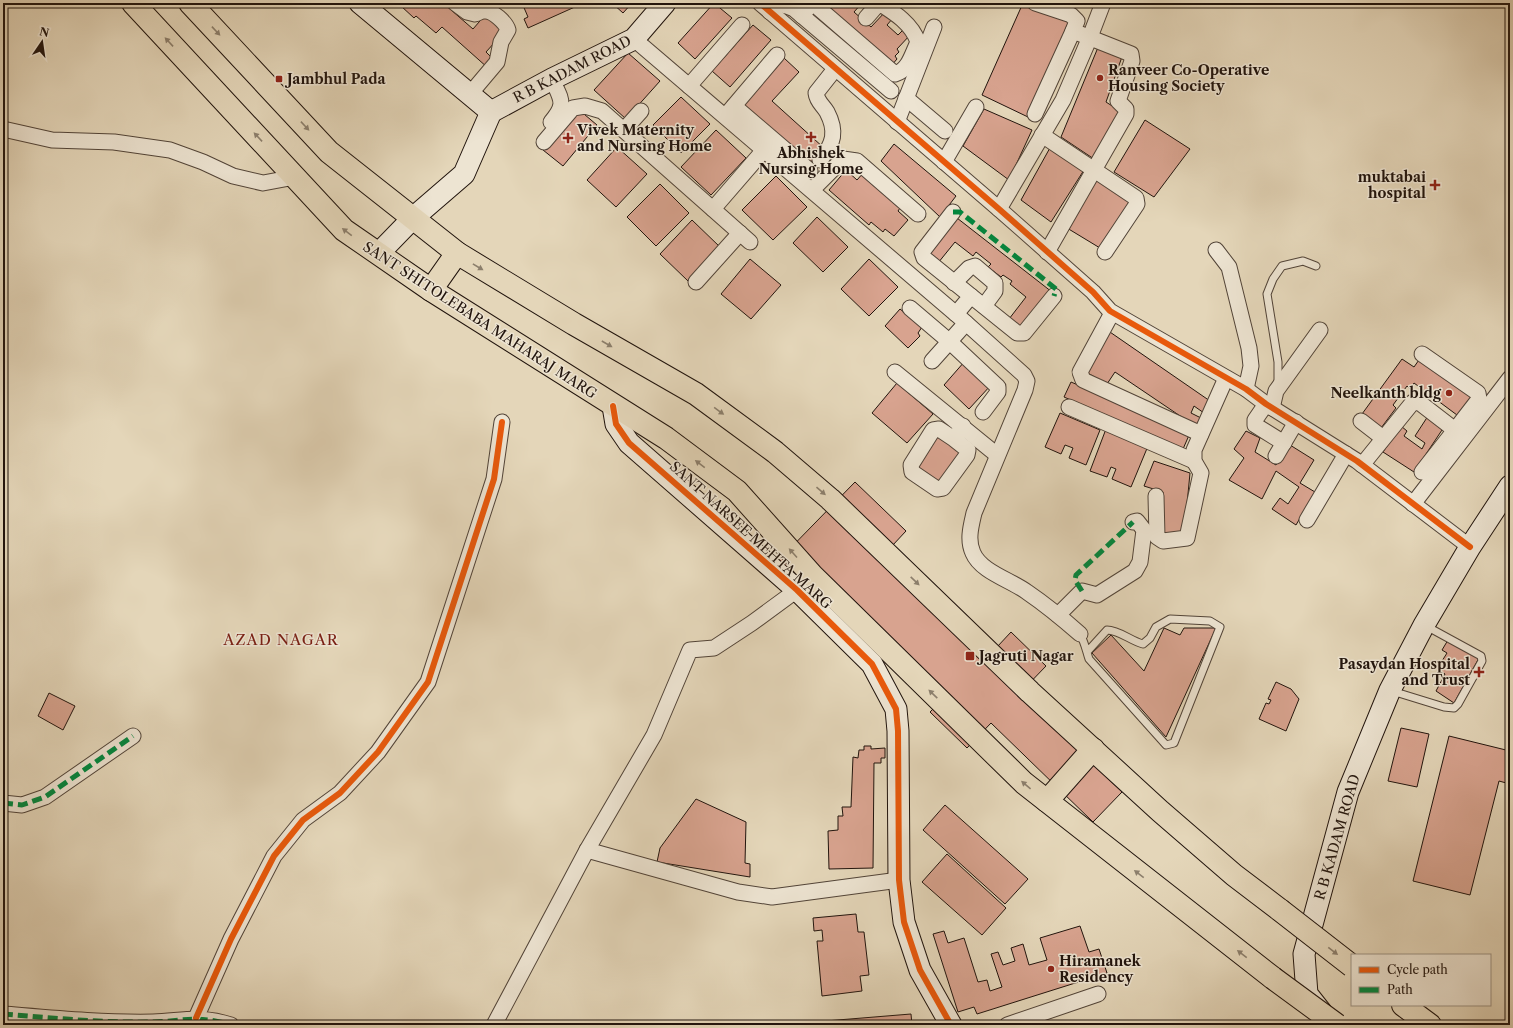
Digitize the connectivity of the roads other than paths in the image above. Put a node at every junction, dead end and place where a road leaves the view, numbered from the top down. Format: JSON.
{"nodes":[{"id":1,"x":133,"y":3,"type":"edge"},
{"id":2,"x":190,"y":3,"type":"edge"},
{"id":3,"x":360,"y":3,"type":"edge"},
{"id":4,"x":455,"y":3,"type":"edge"},
{"id":5,"x":665,"y":3,"type":"edge"},
{"id":6,"x":1035,"y":3,"type":"edge"},
{"id":7,"x":1103,"y":3,"type":"edge"},
{"id":8,"x":765,"y":8,"type":"edge"},
{"id":9,"x":802,"y":16,"type":"junction"},
{"id":10,"x":866,"y":18,"type":"dead end"},
{"id":11,"x":742,"y":25,"type":"dead end"},
{"id":12,"x":934,"y":27,"type":"dead end"},
{"id":13,"x":1073,"y":31,"type":"junction"},
{"id":14,"x":1090,"y":37,"type":"junction"},
{"id":15,"x":634,"y":39,"type":"junction"},
{"id":16,"x":777,"y":55,"type":"dead end"},
{"id":17,"x":1058,"y":63,"type":"junction"},
{"id":18,"x":835,"y":69,"type":"junction"},
{"id":19,"x":1076,"y":70,"type":"junction"},
{"id":20,"x":552,"y":79,"type":"junction"},
{"id":21,"x":689,"y":86,"type":"junction"},
{"id":22,"x":891,"y":91,"type":"dead end"},
{"id":23,"x":1045,"y":92,"type":"junction"},
{"id":24,"x":470,"y":94,"type":"junction"},
{"id":25,"x":906,"y":98,"type":"junction"},
{"id":26,"x":1063,"y":100,"type":"junction"},
{"id":27,"x":976,"y":107,"type":"dead end"},
{"id":28,"x":565,"y":110,"type":"junction"},
{"id":29,"x":641,"y":111,"type":"dead end"},
{"id":30,"x":729,"y":111,"type":"junction"},
{"id":31,"x":491,"y":112,"type":"junction"},
{"id":32,"x":1035,"y":114,"type":"dead end"},
{"id":33,"x":897,"y":122,"type":"junction"},
{"id":34,"x":548,"y":125,"type":"dead end"},
{"id":35,"x":3,"y":129,"type":"edge"},
{"id":36,"x":624,"y":130,"type":"junction"},
{"id":37,"x":945,"y":131,"type":"dead end"},
{"id":38,"x":1042,"y":135,"type":"junction"},
{"id":39,"x":544,"y":142,"type":"dead end"},
{"id":40,"x":764,"y":150,"type":"junction"},
{"id":41,"x":820,"y":160,"type":"dead end"},
{"id":42,"x":944,"y":162,"type":"junction"},
{"id":43,"x":810,"y":171,"type":"dead end"},
{"id":44,"x":1094,"y":171,"type":"junction"},
{"id":45,"x":295,"y":177,"type":"junction"},
{"id":46,"x":812,"y":190,"type":"junction"},
{"id":47,"x":713,"y":209,"type":"junction"},
{"id":48,"x":999,"y":209,"type":"junction"},
{"id":49,"x":953,"y":212,"type":"dead end"},
{"id":50,"x":918,"y":214,"type":"dead end"},
{"id":51,"x":413,"y":218,"type":"junction"},
{"id":52,"x":1216,"y":250,"type":"dead end"},
{"id":53,"x":1047,"y":252,"type":"junction"},
{"id":54,"x":1105,"y":252,"type":"dead end"},
{"id":55,"x":380,"y":253,"type":"junction"},
{"id":56,"x":457,"y":253,"type":"junction"},
{"id":57,"x":1316,"y":266,"type":"dead end"},
{"id":58,"x":696,"y":282,"type":"dead end"},
{"id":59,"x":954,"y":283,"type":"junction"},
{"id":60,"x":431,"y":290,"type":"junction"},
{"id":61,"x":971,"y":296,"type":"junction"},
{"id":62,"x":1054,"y":296,"type":"dead end"},
{"id":63,"x":984,"y":306,"type":"junction"},
{"id":64,"x":910,"y":308,"type":"dead end"},
{"id":65,"x":1112,"y":313,"type":"junction"},
{"id":66,"x":961,"y":319,"type":"junction"},
{"id":67,"x":1320,"y":330,"type":"dead end"},
{"id":68,"x":950,"y":342,"type":"junction"},
{"id":69,"x":1422,"y":354,"type":"dead end"},
{"id":70,"x":932,"y":361,"type":"dead end"},
{"id":71,"x":896,"y":372,"type":"dead end"},
{"id":72,"x":1226,"y":378,"type":"junction"},
{"id":73,"x":1510,"y":378,"type":"edge"},
{"id":74,"x":1246,"y":389,"type":"junction"},
{"id":75,"x":1276,"y":391,"type":"junction"},
{"id":76,"x":613,"y":406,"type":"junction"},
{"id":77,"x":1269,"y":406,"type":"junction"},
{"id":78,"x":1069,"y":407,"type":"dead end"},
{"id":79,"x":983,"y":412,"type":"dead end"},
{"id":80,"x":502,"y":422,"type":"dead end"},
{"id":81,"x":1296,"y":422,"type":"junction"},
{"id":82,"x":1361,"y":422,"type":"dead end"},
{"id":83,"x":963,"y":426,"type":"junction"},
{"id":84,"x":1455,"y":430,"type":"junction"},
{"id":85,"x":1201,"y":434,"type":"junction"},
{"id":86,"x":1383,"y":438,"type":"junction"},
{"id":87,"x":954,"y":439,"type":"dead end"},
{"id":88,"x":1284,"y":443,"type":"junction"},
{"id":89,"x":1346,"y":454,"type":"junction"},
{"id":90,"x":997,"y":455,"type":"junction"},
{"id":91,"x":1276,"y":456,"type":"dead end"},
{"id":92,"x":1194,"y":461,"type":"junction"},
{"id":93,"x":1362,"y":465,"type":"junction"},
{"id":94,"x":1422,"y":472,"type":"dead end"},
{"id":95,"x":1510,"y":486,"type":"edge"},
{"id":96,"x":1156,"y":496,"type":"dead end"},
{"id":97,"x":1413,"y":504,"type":"junction"},
{"id":98,"x":1307,"y":520,"type":"dead end"},
{"id":99,"x":1133,"y":522,"type":"dead end"},
{"id":100,"x":1470,"y":547,"type":"junction"},
{"id":101,"x":797,"y":590,"type":"junction"},
{"id":102,"x":1058,"y":615,"type":"junction"},
{"id":103,"x":1424,"y":625,"type":"junction"},
{"id":104,"x":1080,"y":634,"type":"joint"},
{"id":105,"x":1087,"y":652,"type":"junction"},
{"id":106,"x":1390,"y":690,"type":"junction"},
{"id":107,"x":134,"y":736,"type":"dead end"},
{"id":108,"x":1093,"y":749,"type":"junction"},
{"id":109,"x":1047,"y":801,"type":"junction"},
{"id":110,"x":3,"y":803,"type":"edge"},
{"id":111,"x":587,"y":850,"type":"junction"},
{"id":112,"x":899,"y":880,"type":"junction"},
{"id":113,"x":1351,"y":965,"type":"edge"},
{"id":114,"x":1098,"y":994,"type":"dead end"},
{"id":115,"x":1404,"y":1006,"type":"edge"},
{"id":116,"x":3,"y":1014,"type":"edge"},
{"id":117,"x":196,"y":1018,"type":"junction"},
{"id":118,"x":152,"y":1024,"type":"edge"},
{"id":119,"x":231,"y":1025,"type":"edge"},
{"id":120,"x":494,"y":1025,"type":"edge"},
{"id":121,"x":951,"y":1025,"type":"edge"},
{"id":122,"x":1007,"y":1025,"type":"edge"},
{"id":123,"x":1332,"y":1025,"type":"edge"},
{"id":124,"x":1337,"y":1025,"type":"edge"},
{"id":125,"x":1430,"y":1025,"type":"edge"}],
"edges":[{"from":45,"to":1,"type":"main road","name":"SANT SHITOLEBABA MAHARAJ MARG","one_way":true},
{"from":2,"to":51,"type":"main road","one_way":true},
{"from":3,"to":24,"type":"street"},
{"from":4,"to":24,"type":"street"},
{"from":5,"to":15,"type":"street","name":"R B KADAM ROAD"},
{"from":6,"to":13,"type":"street"},
{"from":7,"to":14,"type":"street"},
{"from":8,"to":9,"type":"street"},
{"from":8,"to":18,"type":"street"},
{"from":9,"to":10,"type":"street"},
{"from":9,"to":22,"type":"street"},
{"from":11,"to":21,"type":"street"},
{"from":12,"to":25,"type":"street"},
{"from":13,"to":14,"type":"street"},
{"from":13,"to":17,"type":"street"},
{"from":14,"to":19,"type":"street"},
{"from":14,"to":44,"type":"street"},
{"from":15,"to":20,"type":"street","name":"R B KADAM ROAD"},
{"from":15,"to":21,"type":"street"},
{"from":16,"to":30,"type":"street"},
{"from":17,"to":19,"type":"street"},
{"from":17,"to":23,"type":"street"},
{"from":18,"to":33,"type":"street"},
{"from":18,"to":41,"type":"street"},
{"from":19,"to":26,"type":"street"},
{"from":20,"to":28,"type":"street"},
{"from":20,"to":31,"type":"street","name":"R B KADAM ROAD"},
{"from":21,"to":30,"type":"street"},
{"from":23,"to":26,"type":"street"},
{"from":23,"to":32,"type":"street"},
{"from":24,"to":31,"type":"street"},
{"from":25,"to":33,"type":"street"},
{"from":25,"to":37,"type":"street"},
{"from":26,"to":38,"type":"street"},
{"from":27,"to":42,"type":"street"},
{"from":28,"to":34,"type":"street"},
{"from":28,"to":36,"type":"street"},
{"from":28,"to":39,"type":"street"},
{"from":29,"to":36,"type":"street"},
{"from":30,"to":40,"type":"street"},
{"from":30,"to":43,"type":"street"},
{"from":31,"to":51,"type":"street"},
{"from":33,"to":42,"type":"street"},
{"from":35,"to":45,"type":"street"},
{"from":36,"to":47,"type":"street"},
{"from":38,"to":44,"type":"street"},
{"from":38,"to":48,"type":"street"},
{"from":40,"to":46,"type":"street"},
{"from":40,"to":47,"type":"street"},
{"from":42,"to":48,"type":"street"},
{"from":44,"to":53,"type":"street"},
{"from":44,"to":54,"type":"street"},
{"from":55,"to":45,"type":"main road","name":"SANT SHITOLEBABA MAHARAJ MARG","one_way":true},
{"from":46,"to":50,"type":"street"},
{"from":46,"to":66,"type":"street"},
{"from":47,"to":58,"type":"street"},
{"from":48,"to":53,"type":"street"},
{"from":49,"to":59,"type":"street"},
{"from":51,"to":55,"type":"street"},
{"from":51,"to":56,"type":"main road"},
{"from":52,"to":74,"type":"street"},
{"from":53,"to":65,"type":"street"},
{"from":55,"to":60,"type":"main road","name":"SANT SHITOLEBABA MAHARAJ MARG"},
{"from":56,"to":60,"type":"main road"},
{"from":56,"to":108,"type":"main road","one_way":true},
{"from":57,"to":75,"type":"lane"},
{"from":59,"to":61,"type":"street"},
{"from":59,"to":63,"type":"street"},
{"from":60,"to":76,"type":"main road","name":"SANT SHITOLEBABA MAHARAJ MARG"},
{"from":61,"to":63,"type":"street"},
{"from":61,"to":66,"type":"street"},
{"from":62,"to":63,"type":"street"},
{"from":64,"to":68,"type":"street"},
{"from":65,"to":72,"type":"street"},
{"from":65,"to":85,"type":"street"},
{"from":66,"to":68,"type":"street"},
{"from":66,"to":90,"type":"street"},
{"from":67,"to":75,"type":"street"},
{"from":68,"to":70,"type":"street"},
{"from":68,"to":79,"type":"street"},
{"from":69,"to":84,"type":"street"},
{"from":71,"to":83,"type":"street"},
{"from":72,"to":74,"type":"street"},
{"from":72,"to":85,"type":"street"},
{"from":73,"to":97,"type":"street"},
{"from":74,"to":77,"type":"street"},
{"from":75,"to":77,"type":"street"},
{"from":76,"to":101,"type":"street","name":"SANT NARSEE MEHTA MARG"},
{"from":109,"to":76,"type":"main road","name":"SANT SHITOLEBABA MAHARAJ MARG","one_way":true},
{"from":77,"to":81,"type":"street"},
{"from":77,"to":88,"type":"street"},
{"from":78,"to":92,"type":"street"},
{"from":80,"to":117,"type":"street"},
{"from":81,"to":88,"type":"street"},
{"from":81,"to":89,"type":"street"},
{"from":82,"to":86,"type":"street"},
{"from":83,"to":87,"type":"street"},
{"from":83,"to":90,"type":"street"},
{"from":84,"to":86,"type":"street"},
{"from":84,"to":94,"type":"street"},
{"from":85,"to":92,"type":"street"},
{"from":86,"to":93,"type":"street"},
{"from":88,"to":91,"type":"street"},
{"from":89,"to":93,"type":"street"},
{"from":89,"to":98,"type":"street"},
{"from":90,"to":102,"type":"street"},
{"from":92,"to":96,"type":"street"},
{"from":93,"to":97,"type":"street"},
{"from":95,"to":100,"type":"street","name":"R B KADAM ROAD"},
{"from":97,"to":100,"type":"street"},
{"from":99,"to":102,"type":"street"},
{"from":100,"to":103,"type":"street","name":"R B KADAM ROAD"},
{"from":101,"to":111,"type":"street"},
{"from":101,"to":112,"type":"street","name":"SANT NARSEE MEHTA MARG"},
{"from":102,"to":104,"type":"street"},
{"from":103,"to":106,"type":"street","name":"R B KADAM ROAD"},
{"from":103,"to":106,"type":"lane"},
{"from":104,"to":105,"type":"lane"},
{"from":105,"to":105,"type":"lane"},
{"from":106,"to":123,"type":"street","name":"R B KADAM ROAD"},
{"from":107,"to":110,"type":"street"},
{"from":108,"to":109,"type":"main road"},
{"from":108,"to":113,"type":"main road","one_way":true,"bridge":true},
{"from":124,"to":109,"type":"main road","name":"SANT SHITOLEBABA MAHARAJ MARG","one_way":true,"bridge":true},
{"from":111,"to":112,"type":"street"},
{"from":111,"to":120,"type":"street"},
{"from":112,"to":121,"type":"street","name":"SANT NARSEE MEHTA MARG"},
{"from":114,"to":122,"type":"street"},
{"from":115,"to":125,"type":"main road"},
{"from":116,"to":118,"type":"street"},
{"from":117,"to":118,"type":"street"},
{"from":117,"to":119,"type":"street"}]}
